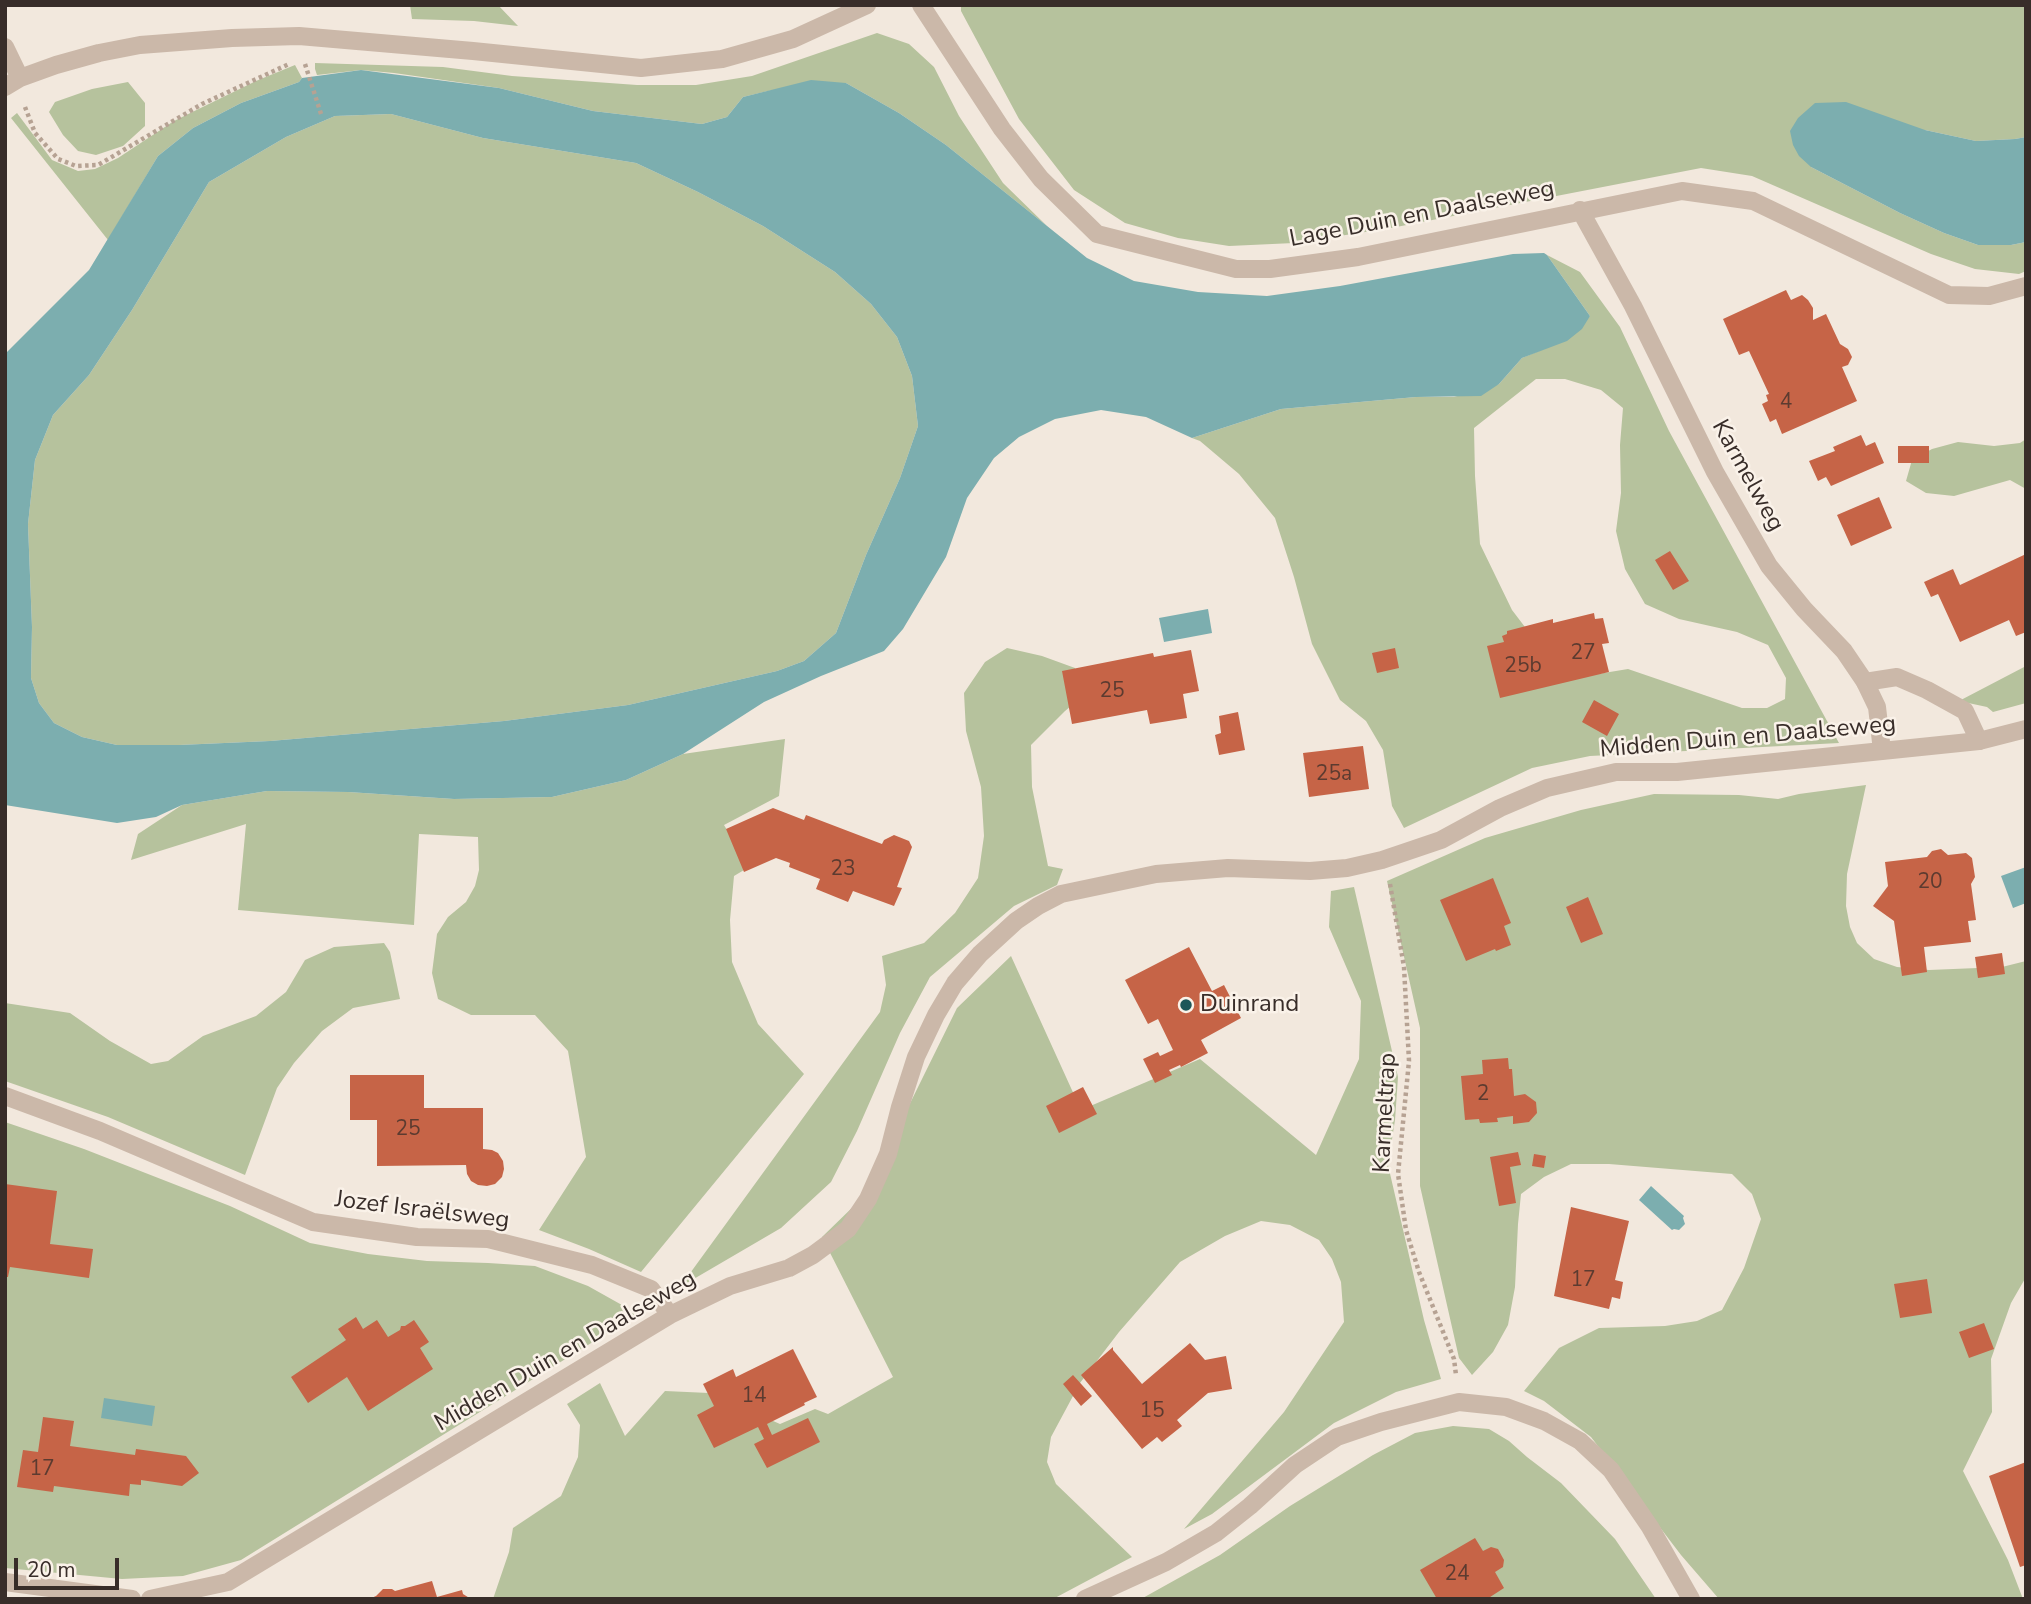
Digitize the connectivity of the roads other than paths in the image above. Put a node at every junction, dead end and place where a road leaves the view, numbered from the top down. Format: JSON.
{"nodes":[{"id":1,"x":867,"y":5,"type":"edge"},
{"id":2,"x":921,"y":5,"type":"edge"},
{"id":3,"x":5,"y":47,"type":"edge"},
{"id":4,"x":13,"y":82,"type":"edge"},
{"id":5,"x":1580,"y":210,"type":"junction"},
{"id":6,"x":2026,"y":286,"type":"edge"},
{"id":7,"x":1865,"y":682,"type":"junction"},
{"id":8,"x":2026,"y":729,"type":"edge"},
{"id":9,"x":1979,"y":741,"type":"junction"},
{"id":10,"x":1882,"y":751,"type":"junction"},
{"id":11,"x":5,"y":1096,"type":"edge"},
{"id":12,"x":670,"y":1315,"type":"junction"},
{"id":13,"x":5,"y":1582,"type":"edge"},
{"id":14,"x":132,"y":1599,"type":"edge"},
{"id":15,"x":150,"y":1599,"type":"edge"},
{"id":16,"x":1085,"y":1599,"type":"edge"},
{"id":17,"x":1691,"y":1599,"type":"edge"}],
"edges":[{"from":1,"to":4,"type":"street"},
{"from":2,"to":5,"type":"street","name":"Lage Duin en Daalseweg"},
{"from":3,"to":4,"type":"street"},
{"from":5,"to":6,"type":"street","name":"Lage Duin en Daalseweg"},
{"from":5,"to":7,"type":"street","name":"Karmelweg"},
{"from":7,"to":9,"type":"street"},
{"from":7,"to":10,"type":"street","name":"Karmelweg"},
{"from":8,"to":9,"type":"street","name":"Midden Duin en Daalseweg"},
{"from":9,"to":10,"type":"street","name":"Midden Duin en Daalseweg"},
{"from":10,"to":12,"type":"street","name":"Midden Duin en Daalseweg"},
{"from":11,"to":12,"type":"street","name":"Jozef Israëlsweg"},
{"from":12,"to":15,"type":"street","name":"Midden Duin en Daalseweg"},
{"from":13,"to":14,"type":"street"},
{"from":16,"to":17,"type":"street"}]}
